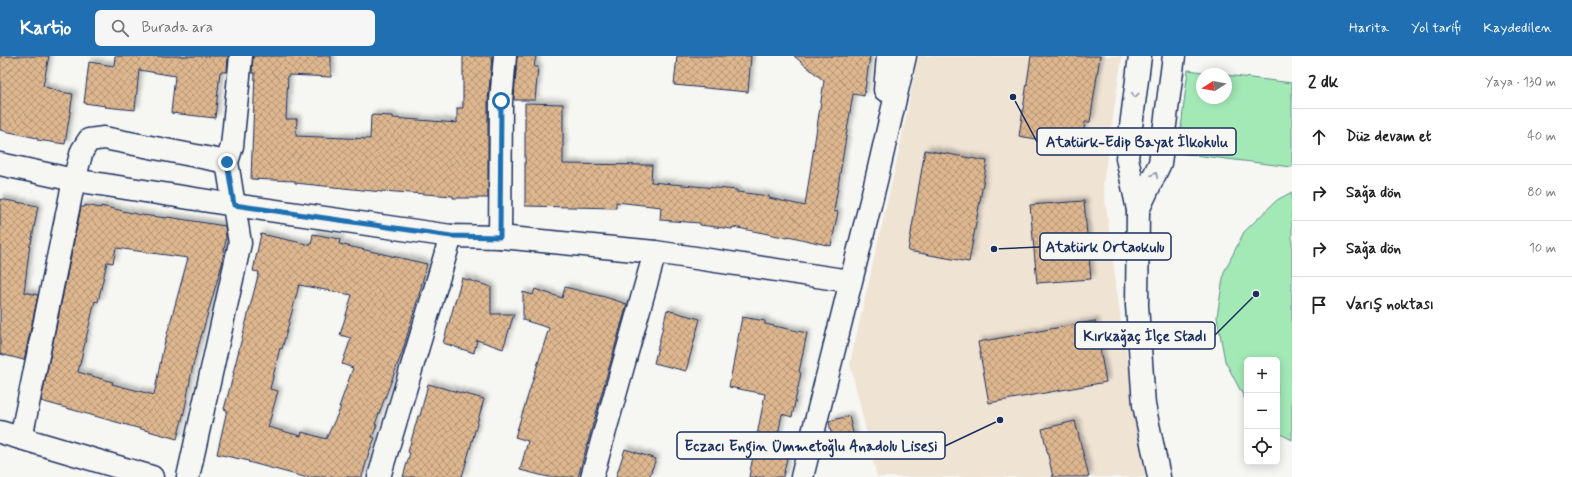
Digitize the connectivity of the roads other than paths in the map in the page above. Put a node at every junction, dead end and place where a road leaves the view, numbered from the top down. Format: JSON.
{"nodes":[{"id":1,"x":241,"y":56,"type":"edge"},
{"id":2,"x":505,"y":56,"type":"edge"},
{"id":3,"x":888,"y":56,"type":"edge"},
{"id":4,"x":905,"y":56,"type":"edge"},
{"id":5,"x":1140,"y":56,"type":"edge"},
{"id":6,"x":1174,"y":56,"type":"edge"},
{"id":7,"x":227,"y":162,"type":"junction"},
{"id":8,"x":0,"y":164,"type":"edge"},
{"id":9,"x":74,"y":180,"type":"junction"},
{"id":10,"x":876,"y":181,"type":"junction"},
{"id":11,"x":234,"y":205,"type":"junction"},
{"id":12,"x":1138,"y":210,"type":"junction"},
{"id":13,"x":451,"y":236,"type":"junction"},
{"id":14,"x":500,"y":237,"type":"junction"},
{"id":15,"x":655,"y":252,"type":"junction"},
{"id":16,"x":850,"y":281,"type":"junction"},
{"id":17,"x":0,"y":432,"type":"edge"},
{"id":18,"x":21,"y":438,"type":"junction"},
{"id":19,"x":152,"y":477,"type":"edge"},
{"id":20,"x":188,"y":477,"type":"edge"},
{"id":21,"x":378,"y":477,"type":"edge"},
{"id":22,"x":592,"y":477,"type":"edge"},
{"id":23,"x":802,"y":477,"type":"edge"},
{"id":24,"x":1159,"y":477,"type":"edge"}],
"edges":[{"from":1,"to":7,"type":"street"},
{"from":2,"to":14,"type":"street"},
{"from":3,"to":10,"type":"street"},
{"from":4,"to":10,"type":"street"},
{"from":5,"to":12,"type":"street","one_way":true},
{"from":12,"to":6,"type":"street","one_way":true},
{"from":7,"to":9,"type":"street"},
{"from":7,"to":11,"type":"street"},
{"from":8,"to":9,"type":"street"},
{"from":9,"to":11,"type":"street"},
{"from":9,"to":18,"type":"street"},
{"from":10,"to":16,"type":"street"},
{"from":11,"to":13,"type":"street"},
{"from":11,"to":20,"type":"street"},
{"from":12,"to":24,"type":"street"},
{"from":13,"to":14,"type":"street"},
{"from":13,"to":21,"type":"street"},
{"from":14,"to":15,"type":"street"},
{"from":15,"to":16,"type":"street"},
{"from":15,"to":22,"type":"street"},
{"from":16,"to":23,"type":"street"},
{"from":17,"to":18,"type":"street"},
{"from":18,"to":19,"type":"street"}]}
